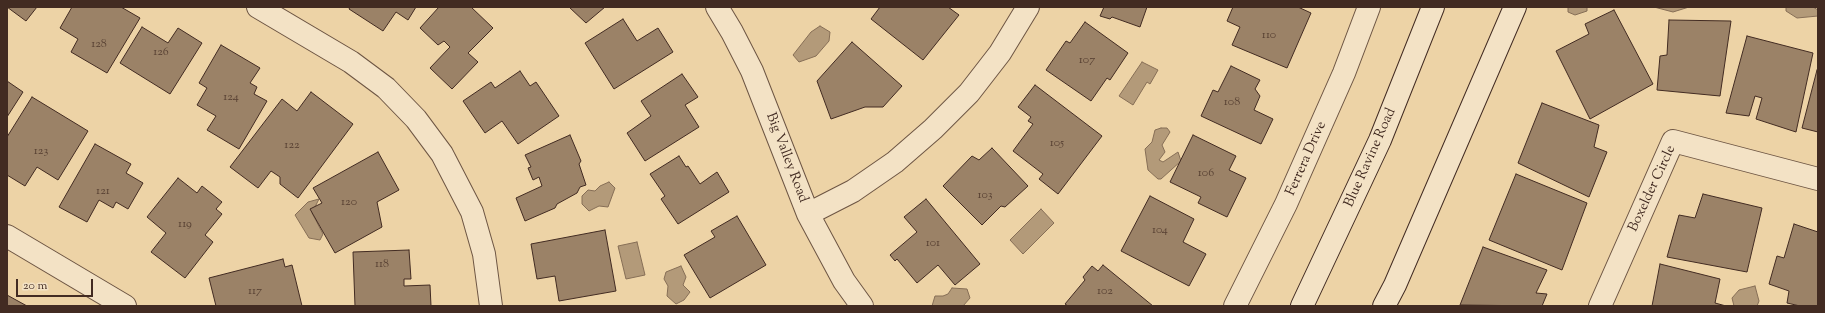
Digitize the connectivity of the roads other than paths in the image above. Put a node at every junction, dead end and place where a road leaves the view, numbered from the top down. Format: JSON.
{"nodes":[{"id":1,"x":258,"y":7,"type":"edge"},
{"id":2,"x":717,"y":7,"type":"edge"},
{"id":3,"x":1028,"y":7,"type":"edge"},
{"id":4,"x":1369,"y":7,"type":"edge"},
{"id":5,"x":1433,"y":7,"type":"edge"},
{"id":6,"x":1515,"y":7,"type":"edge"},
{"id":7,"x":1818,"y":179,"type":"edge"},
{"id":8,"x":808,"y":214,"type":"junction"},
{"id":9,"x":7,"y":236,"type":"edge"},
{"id":10,"x":125,"y":306,"type":"edge"},
{"id":11,"x":491,"y":306,"type":"edge"},
{"id":12,"x":862,"y":306,"type":"edge"},
{"id":13,"x":1235,"y":306,"type":"edge"},
{"id":14,"x":1302,"y":306,"type":"edge"},
{"id":15,"x":1384,"y":306,"type":"edge"},
{"id":16,"x":1600,"y":306,"type":"edge"}],
"edges":[{"from":1,"to":11,"type":"street"},
{"from":2,"to":8,"type":"street","name":"Big Valley Road"},
{"from":3,"to":8,"type":"street"},
{"from":4,"to":13,"type":"street","name":"Ferrera Drive"},
{"from":5,"to":14,"type":"street","name":"Blue Ravine Road"},
{"from":6,"to":15,"type":"street"},
{"from":7,"to":16,"type":"street","name":"Boxelder Circle"},
{"from":8,"to":12,"type":"street","name":"Big Valley Road"},
{"from":9,"to":10,"type":"street"}]}
